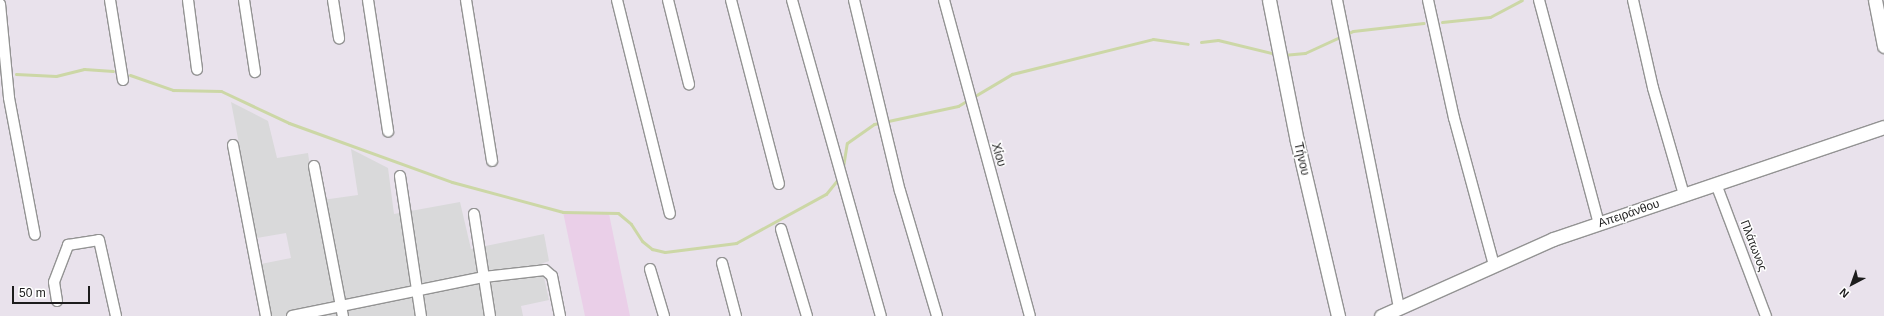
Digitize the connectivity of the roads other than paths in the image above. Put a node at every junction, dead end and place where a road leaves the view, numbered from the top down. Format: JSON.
{"nodes":[{"id":1,"x":110,"y":0,"type":"edge"},
{"id":2,"x":188,"y":0,"type":"edge"},
{"id":3,"x":244,"y":0,"type":"edge"},
{"id":4,"x":333,"y":0,"type":"edge"},
{"id":5,"x":368,"y":0,"type":"edge"},
{"id":6,"x":466,"y":0,"type":"edge"},
{"id":7,"x":617,"y":0,"type":"edge"},
{"id":8,"x":668,"y":0,"type":"edge"},
{"id":9,"x":731,"y":0,"type":"edge"},
{"id":10,"x":792,"y":0,"type":"edge"},
{"id":11,"x":854,"y":0,"type":"edge"},
{"id":12,"x":944,"y":0,"type":"edge"},
{"id":13,"x":1269,"y":0,"type":"edge"},
{"id":14,"x":1337,"y":0,"type":"edge"},
{"id":15,"x":1428,"y":0,"type":"edge"},
{"id":16,"x":1539,"y":0,"type":"edge"},
{"id":17,"x":1633,"y":0,"type":"edge"},
{"id":18,"x":1875,"y":0,"type":"edge"},
{"id":19,"x":0,"y":4,"type":"edge"},
{"id":20,"x":339,"y":39,"type":"dead end"},
{"id":21,"x":1884,"y":46,"type":"edge"},
{"id":22,"x":197,"y":69,"type":"dead end"},
{"id":23,"x":255,"y":72,"type":"dead end"},
{"id":24,"x":123,"y":80,"type":"dead end"},
{"id":25,"x":689,"y":84,"type":"dead end"},
{"id":26,"x":1884,"y":127,"type":"edge"},
{"id":27,"x":388,"y":131,"type":"dead end"},
{"id":28,"x":233,"y":145,"type":"dead end"},
{"id":29,"x":492,"y":161,"type":"dead end"},
{"id":30,"x":314,"y":166,"type":"dead end"},
{"id":31,"x":400,"y":176,"type":"dead end"},
{"id":32,"x":779,"y":184,"type":"dead end"},
{"id":33,"x":1716,"y":184,"type":"junction"},
{"id":34,"x":1684,"y":195,"type":"junction"},
{"id":35,"x":474,"y":214,"type":"dead end"},
{"id":36,"x":670,"y":214,"type":"dead end"},
{"id":37,"x":1599,"y":224,"type":"junction"},
{"id":38,"x":781,"y":229,"type":"dead end"},
{"id":39,"x":35,"y":235,"type":"dead end"},
{"id":40,"x":722,"y":263,"type":"dead end"},
{"id":41,"x":1494,"y":265,"type":"junction"},
{"id":42,"x":650,"y":269,"type":"dead end"},
{"id":43,"x":484,"y":278,"type":"junction"},
{"id":44,"x":417,"y":293,"type":"junction"},
{"id":45,"x":58,"y":301,"type":"dead end"},
{"id":46,"x":342,"y":306,"type":"junction"},
{"id":47,"x":1399,"y":308,"type":"junction"},
{"id":48,"x":116,"y":316,"type":"edge"},
{"id":49,"x":266,"y":316,"type":"edge"},
{"id":50,"x":292,"y":316,"type":"edge"},
{"id":51,"x":343,"y":316,"type":"edge"},
{"id":52,"x":421,"y":316,"type":"edge"},
{"id":53,"x":490,"y":316,"type":"edge"},
{"id":54,"x":560,"y":316,"type":"edge"},
{"id":55,"x":664,"y":316,"type":"edge"},
{"id":56,"x":736,"y":316,"type":"edge"},
{"id":57,"x":807,"y":316,"type":"edge"},
{"id":58,"x":881,"y":316,"type":"edge"},
{"id":59,"x":937,"y":316,"type":"edge"},
{"id":60,"x":1030,"y":316,"type":"edge"},
{"id":61,"x":1338,"y":316,"type":"edge"},
{"id":62,"x":1381,"y":316,"type":"edge"},
{"id":63,"x":1766,"y":316,"type":"edge"}],
"edges":[{"from":1,"to":24,"type":"street"},
{"from":2,"to":22,"type":"street"},
{"from":3,"to":23,"type":"street"},
{"from":4,"to":20,"type":"street"},
{"from":5,"to":27,"type":"street"},
{"from":6,"to":29,"type":"street"},
{"from":7,"to":36,"type":"street"},
{"from":8,"to":25,"type":"street"},
{"from":9,"to":32,"type":"street"},
{"from":10,"to":58,"type":"street"},
{"from":11,"to":59,"type":"street"},
{"from":12,"to":60,"type":"street","name":"Χίου"},
{"from":13,"to":61,"type":"street","name":"Τήνου"},
{"from":14,"to":47,"type":"street"},
{"from":15,"to":41,"type":"street"},
{"from":16,"to":37,"type":"street"},
{"from":17,"to":34,"type":"street"},
{"from":18,"to":21,"type":"street"},
{"from":19,"to":39,"type":"street"},
{"from":26,"to":33,"type":"street","name":"Απειράνθου"},
{"from":28,"to":49,"type":"street"},
{"from":30,"to":46,"type":"street"},
{"from":31,"to":44,"type":"street"},
{"from":33,"to":34,"type":"street","name":"Απειράνθου"},
{"from":33,"to":63,"type":"street","name":"Πλάτωνος"},
{"from":34,"to":37,"type":"street","name":"Απειράνθου"},
{"from":35,"to":43,"type":"street"},
{"from":37,"to":41,"type":"street","name":"Απειράνθου"},
{"from":38,"to":57,"type":"street"},
{"from":40,"to":56,"type":"street"},
{"from":41,"to":47,"type":"street","name":"Απειράνθου"},
{"from":42,"to":55,"type":"street"},
{"from":43,"to":44,"type":"street"},
{"from":43,"to":53,"type":"street"},
{"from":43,"to":54,"type":"street"},
{"from":44,"to":46,"type":"street"},
{"from":44,"to":52,"type":"street"},
{"from":45,"to":48,"type":"street"},
{"from":46,"to":50,"type":"street"},
{"from":46,"to":51,"type":"street"},
{"from":47,"to":62,"type":"street","name":"Απειράνθου"}]}
